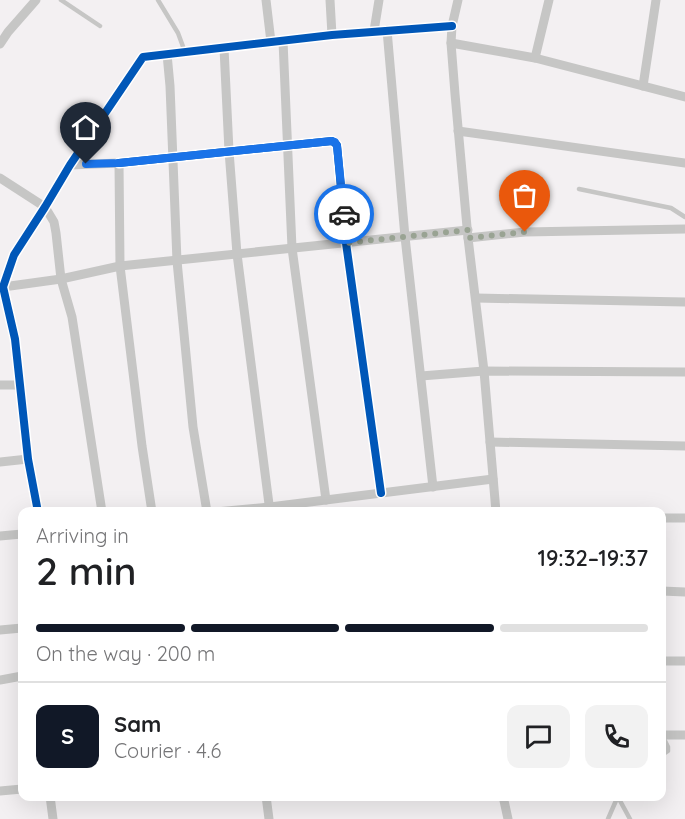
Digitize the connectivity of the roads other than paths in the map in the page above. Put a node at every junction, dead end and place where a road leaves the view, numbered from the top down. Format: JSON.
{"nodes":[{"id":1,"x":36,"y":0,"type":"edge"},
{"id":2,"x":61,"y":0,"type":"edge"},
{"id":3,"x":158,"y":0,"type":"edge"},
{"id":4,"x":266,"y":0,"type":"edge"},
{"id":5,"x":330,"y":0,"type":"edge"},
{"id":6,"x":379,"y":0,"type":"edge"},
{"id":7,"x":458,"y":0,"type":"edge"},
{"id":8,"x":549,"y":0,"type":"edge"},
{"id":9,"x":656,"y":0,"type":"edge"},
{"id":10,"x":100,"y":26,"type":"dead end"},
{"id":11,"x":452,"y":26,"type":"junction"},
{"id":12,"x":387,"y":30,"type":"junction"},
{"id":13,"x":374,"y":31,"type":"junction"},
{"id":14,"x":332,"y":35,"type":"junction"},
{"id":15,"x":283,"y":41,"type":"junction"},
{"id":16,"x":270,"y":42,"type":"junction"},
{"id":17,"x":451,"y":43,"type":"junction"},
{"id":18,"x":0,"y":44,"type":"edge"},
{"id":19,"x":224,"y":48,"type":"junction"},
{"id":20,"x":185,"y":52,"type":"junction"},
{"id":21,"x":166,"y":54,"type":"junction"},
{"id":22,"x":535,"y":58,"type":"junction"},
{"id":23,"x":643,"y":86,"type":"junction"},
{"id":24,"x":685,"y":97,"type":"edge"},
{"id":25,"x":458,"y":131,"type":"junction"},
{"id":26,"x":286,"y":145,"type":"junction"},
{"id":27,"x":229,"y":151,"type":"junction"},
{"id":28,"x":174,"y":157,"type":"junction"},
{"id":29,"x":119,"y":163,"type":"junction"},
{"id":30,"x":685,"y":163,"type":"edge"},
{"id":31,"x":69,"y":165,"type":"junction"},
{"id":32,"x":0,"y":178,"type":"edge"},
{"id":33,"x":579,"y":189,"type":"dead end"},
{"id":34,"x":45,"y":207,"type":"junction"},
{"id":35,"x":685,"y":217,"type":"edge"},
{"id":36,"x":685,"y":229,"type":"edge"},
{"id":37,"x":468,"y":234,"type":"junction"},
{"id":38,"x":405,"y":237,"type":"junction"},
{"id":39,"x":346,"y":243,"type":"junction"},
{"id":40,"x":292,"y":248,"type":"junction"},
{"id":41,"x":237,"y":254,"type":"junction"},
{"id":42,"x":177,"y":261,"type":"junction"},
{"id":43,"x":120,"y":267,"type":"junction"},
{"id":44,"x":61,"y":279,"type":"junction"},
{"id":45,"x":3,"y":287,"type":"junction"},
{"id":46,"x":476,"y":298,"type":"junction"},
{"id":47,"x":685,"y":302,"type":"edge"},
{"id":48,"x":484,"y":371,"type":"junction"},
{"id":49,"x":685,"y":372,"type":"edge"},
{"id":50,"x":421,"y":376,"type":"junction"},
{"id":51,"x":0,"y":385,"type":"edge"},
{"id":52,"x":19,"y":385,"type":"junction"},
{"id":53,"x":490,"y":442,"type":"junction"},
{"id":54,"x":685,"y":446,"type":"edge"},
{"id":55,"x":28,"y":459,"type":"junction"},
{"id":56,"x":0,"y":462,"type":"edge"},
{"id":57,"x":493,"y":479,"type":"junction"},
{"id":58,"x":433,"y":487,"type":"junction"},
{"id":59,"x":381,"y":493,"type":"junction"},
{"id":60,"x":326,"y":500,"type":"junction"},
{"id":61,"x":37,"y":507,"type":"edge"},
{"id":62,"x":101,"y":507,"type":"edge"},
{"id":63,"x":151,"y":507,"type":"edge"},
{"id":64,"x":206,"y":507,"type":"edge"},
{"id":65,"x":270,"y":507,"type":"edge"},
{"id":66,"x":282,"y":507,"type":"edge"},
{"id":67,"x":496,"y":507,"type":"edge"},
{"id":68,"x":666,"y":518,"type":"edge"},
{"id":69,"x":685,"y":518,"type":"edge"},
{"id":70,"x":18,"y":534,"type":"edge"},
{"id":71,"x":0,"y":536,"type":"edge"},
{"id":72,"x":666,"y":591,"type":"edge"},
{"id":73,"x":685,"y":592,"type":"edge"},
{"id":74,"x":18,"y":628,"type":"edge"},
{"id":75,"x":0,"y":630,"type":"edge"},
{"id":76,"x":666,"y":661,"type":"edge"},
{"id":77,"x":685,"y":661,"type":"edge"},
{"id":78,"x":18,"y":677,"type":"edge"},
{"id":79,"x":0,"y":680,"type":"edge"},
{"id":80,"x":666,"y":735,"type":"edge"},
{"id":81,"x":685,"y":735,"type":"edge"},
{"id":82,"x":18,"y":789,"type":"edge"},
{"id":83,"x":0,"y":791,"type":"edge"},
{"id":84,"x":51,"y":801,"type":"edge"},
{"id":85,"x":267,"y":801,"type":"edge"},
{"id":86,"x":504,"y":801,"type":"edge"},
{"id":87,"x":616,"y":801,"type":"edge"},
{"id":88,"x":620,"y":801,"type":"edge"},
{"id":89,"x":53,"y":819,"type":"edge"},
{"id":90,"x":269,"y":819,"type":"edge"},
{"id":91,"x":508,"y":819,"type":"edge"},
{"id":92,"x":608,"y":819,"type":"edge"},
{"id":93,"x":630,"y":819,"type":"edge"}],
"edges":[{"from":1,"to":18,"type":"street"},
{"from":2,"to":10,"type":"lane"},
{"from":3,"to":20,"type":"lane"},
{"from":4,"to":16,"type":"street"},
{"from":5,"to":14,"type":"street"},
{"from":6,"to":13,"type":"street"},
{"from":7,"to":11,"type":"street"},
{"from":8,"to":22,"type":"street"},
{"from":9,"to":23,"type":"street"},
{"from":11,"to":12,"type":"street"},
{"from":11,"to":17,"type":"street"},
{"from":12,"to":13,"type":"street"},
{"from":12,"to":38,"type":"street"},
{"from":13,"to":14,"type":"street"},
{"from":14,"to":15,"type":"street"},
{"from":15,"to":16,"type":"street"},
{"from":15,"to":26,"type":"street"},
{"from":16,"to":19,"type":"street"},
{"from":17,"to":22,"type":"street"},
{"from":17,"to":25,"type":"street"},
{"from":19,"to":20,"type":"street"},
{"from":19,"to":27,"type":"street"},
{"from":20,"to":21,"type":"street"},
{"from":21,"to":28,"type":"street"},
{"from":21,"to":31,"type":"street"},
{"from":22,"to":23,"type":"street"},
{"from":23,"to":24,"type":"street"},
{"from":25,"to":30,"type":"street"},
{"from":25,"to":37,"type":"street"},
{"from":26,"to":27,"type":"street"},
{"from":26,"to":39,"type":"street"},
{"from":26,"to":40,"type":"street"},
{"from":27,"to":28,"type":"street"},
{"from":27,"to":41,"type":"street"},
{"from":28,"to":29,"type":"street"},
{"from":28,"to":42,"type":"street"},
{"from":29,"to":31,"type":"street"},
{"from":29,"to":43,"type":"street"},
{"from":31,"to":34,"type":"street"},
{"from":32,"to":34,"type":"street"},
{"from":33,"to":35,"type":"lane"},
{"from":34,"to":44,"type":"street"},
{"from":34,"to":45,"type":"street"},
{"from":36,"to":37,"type":"street"},
{"from":37,"to":38,"type":"street"},
{"from":37,"to":46,"type":"street"},
{"from":38,"to":39,"type":"street"},
{"from":38,"to":50,"type":"street"},
{"from":39,"to":40,"type":"street"},
{"from":39,"to":59,"type":"street"},
{"from":40,"to":41,"type":"street"},
{"from":40,"to":60,"type":"street"},
{"from":41,"to":42,"type":"street"},
{"from":41,"to":65,"type":"street"},
{"from":42,"to":43,"type":"street"},
{"from":42,"to":64,"type":"street"},
{"from":43,"to":44,"type":"street"},
{"from":43,"to":63,"type":"street"},
{"from":44,"to":45,"type":"street"},
{"from":44,"to":62,"type":"street"},
{"from":45,"to":52,"type":"street"},
{"from":46,"to":47,"type":"street"},
{"from":46,"to":48,"type":"street"},
{"from":48,"to":49,"type":"street"},
{"from":48,"to":50,"type":"street"},
{"from":48,"to":53,"type":"street"},
{"from":50,"to":58,"type":"street"},
{"from":51,"to":52,"type":"street"},
{"from":52,"to":55,"type":"street"},
{"from":53,"to":54,"type":"street"},
{"from":53,"to":57,"type":"street"},
{"from":55,"to":56,"type":"street"},
{"from":55,"to":61,"type":"street"},
{"from":57,"to":58,"type":"street"},
{"from":57,"to":67,"type":"street"},
{"from":58,"to":59,"type":"street"},
{"from":59,"to":60,"type":"street"},
{"from":60,"to":66,"type":"street"},
{"from":68,"to":69,"type":"street"},
{"from":70,"to":71,"type":"street"},
{"from":72,"to":73,"type":"street"},
{"from":74,"to":75,"type":"street"},
{"from":76,"to":77,"type":"street"},
{"from":78,"to":79,"type":"street"},
{"from":80,"to":81,"type":"street"},
{"from":82,"to":83,"type":"street"},
{"from":84,"to":89,"type":"street"},
{"from":85,"to":90,"type":"street"},
{"from":86,"to":91,"type":"street"},
{"from":87,"to":92,"type":"lane"},
{"from":88,"to":93,"type":"lane"}]}
